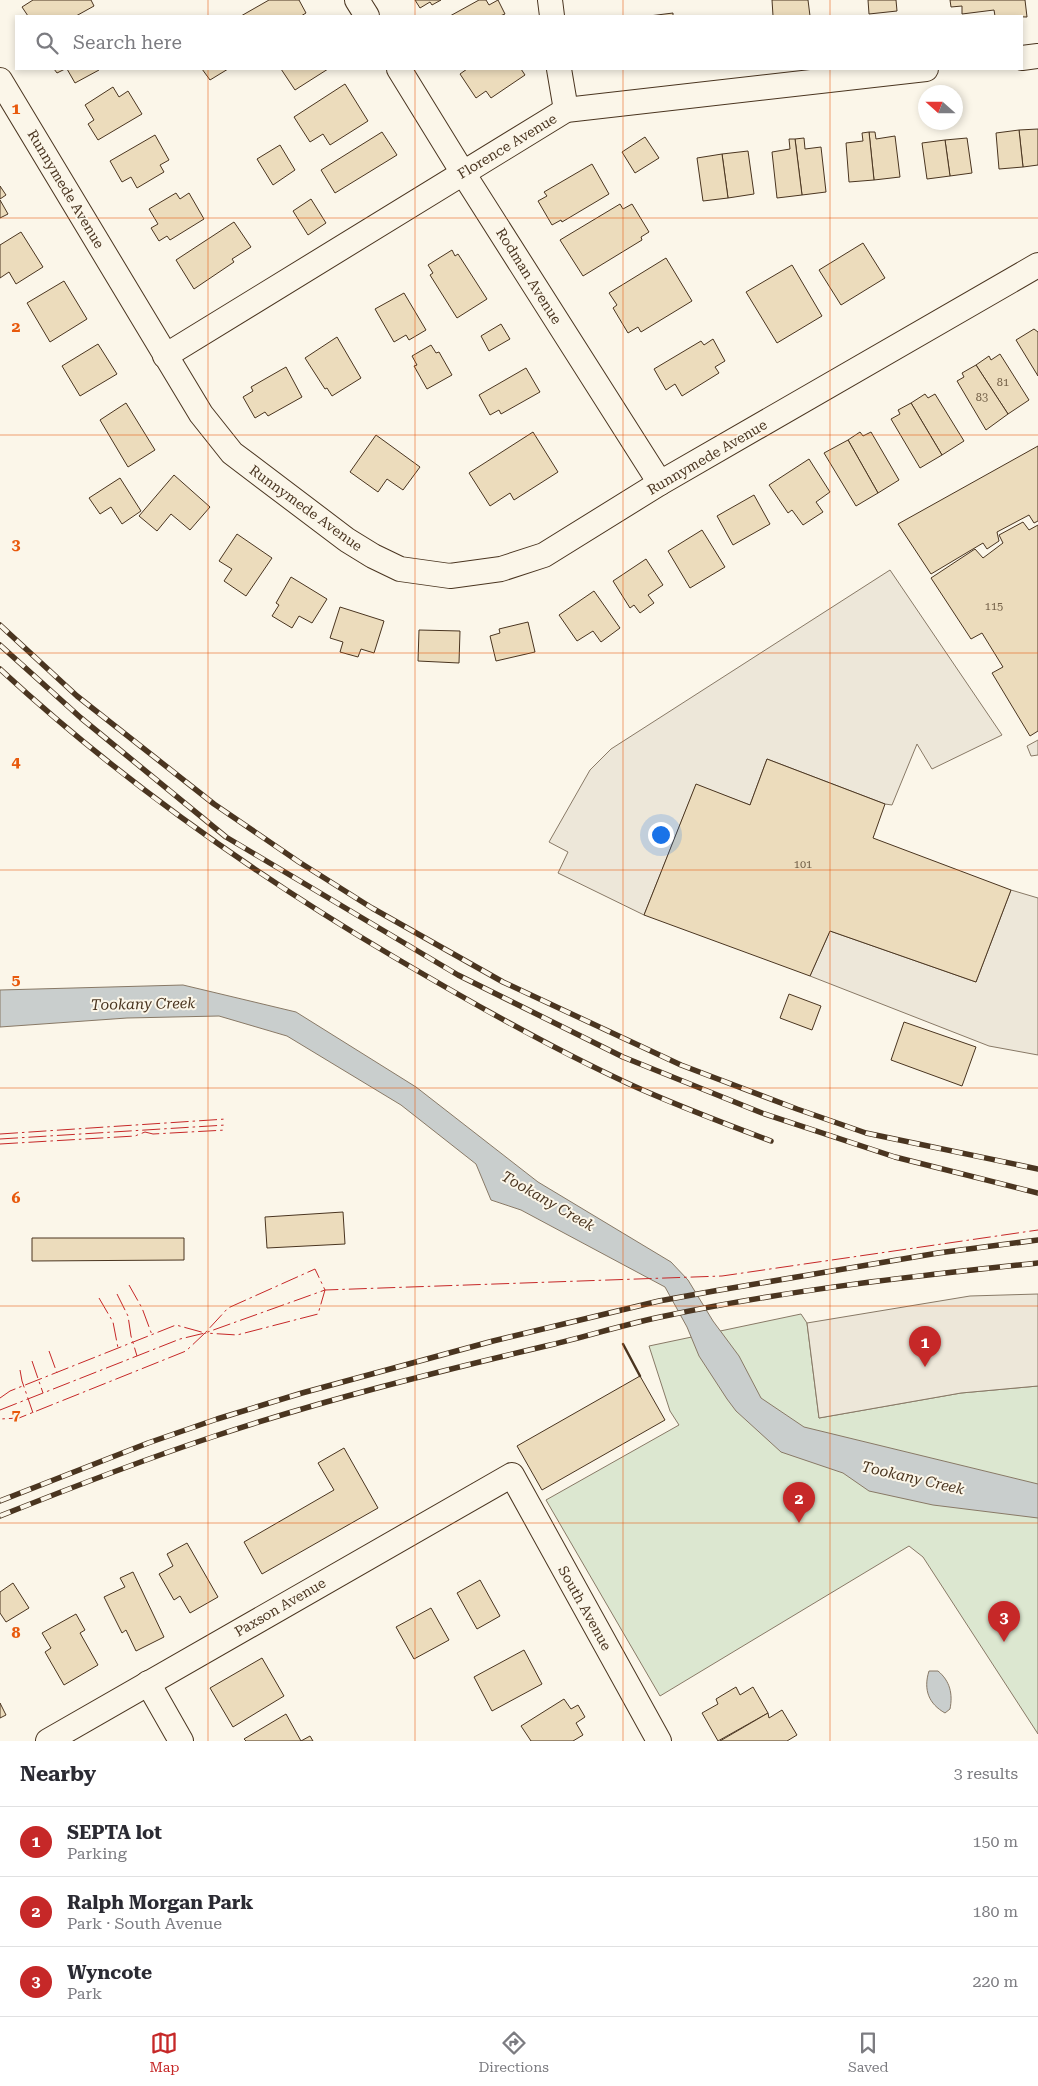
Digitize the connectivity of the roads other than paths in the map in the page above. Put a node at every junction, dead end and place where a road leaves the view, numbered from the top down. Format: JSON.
{"nodes":[{"id":1,"x":357,"y":0,"type":"edge"},
{"id":2,"x":550,"y":0,"type":"edge"},
{"id":3,"x":366,"y":15,"type":"edge"},
{"id":4,"x":552,"y":15,"type":"edge"},
{"id":5,"x":1038,"y":56,"type":"edge"},
{"id":6,"x":1023,"y":58,"type":"edge"},
{"id":7,"x":400,"y":70,"type":"edge"},
{"id":8,"x":559,"y":70,"type":"edge"},
{"id":9,"x":917,"y":70,"type":"edge"},
{"id":10,"x":0,"y":80,"type":"edge"},
{"id":11,"x":566,"y":110,"type":"junction"},
{"id":12,"x":463,"y":173,"type":"junction"},
{"id":13,"x":1038,"y":265,"type":"edge"},
{"id":14,"x":166,"y":356,"type":"junction"},
{"id":15,"x":660,"y":483,"type":"junction"},
{"id":16,"x":512,"y":1475,"type":"joint"},
{"id":17,"x":148,"y":1683,"type":"junction"},
{"id":18,"x":48,"y":1741,"type":"edge"},
{"id":19,"x":181,"y":1741,"type":"edge"},
{"id":20,"x":659,"y":1741,"type":"edge"}],
"edges":[{"from":1,"to":3,"type":"street"},
{"from":2,"to":4,"type":"street"},
{"from":5,"to":6,"type":"street"},
{"from":7,"to":12,"type":"street","name":"Rodman Avenue"},
{"from":8,"to":11,"type":"street"},
{"from":9,"to":11,"type":"street","name":"Florence Avenue"},
{"from":10,"to":14,"type":"street","name":"Runnymede Avenue"},
{"from":11,"to":12,"type":"street","name":"Florence Avenue"},
{"from":12,"to":14,"type":"street","name":"Florence Avenue"},
{"from":12,"to":15,"type":"street","name":"Rodman Avenue"},
{"from":13,"to":15,"type":"street","name":"Runnymede Avenue"},
{"from":14,"to":15,"type":"street","name":"Runnymede Avenue"},
{"from":16,"to":17,"type":"street","name":"Paxson Avenue"},
{"from":16,"to":20,"type":"street","name":"South Avenue"},
{"from":17,"to":18,"type":"street","name":"Paxson Avenue"},
{"from":17,"to":19,"type":"street"}]}
